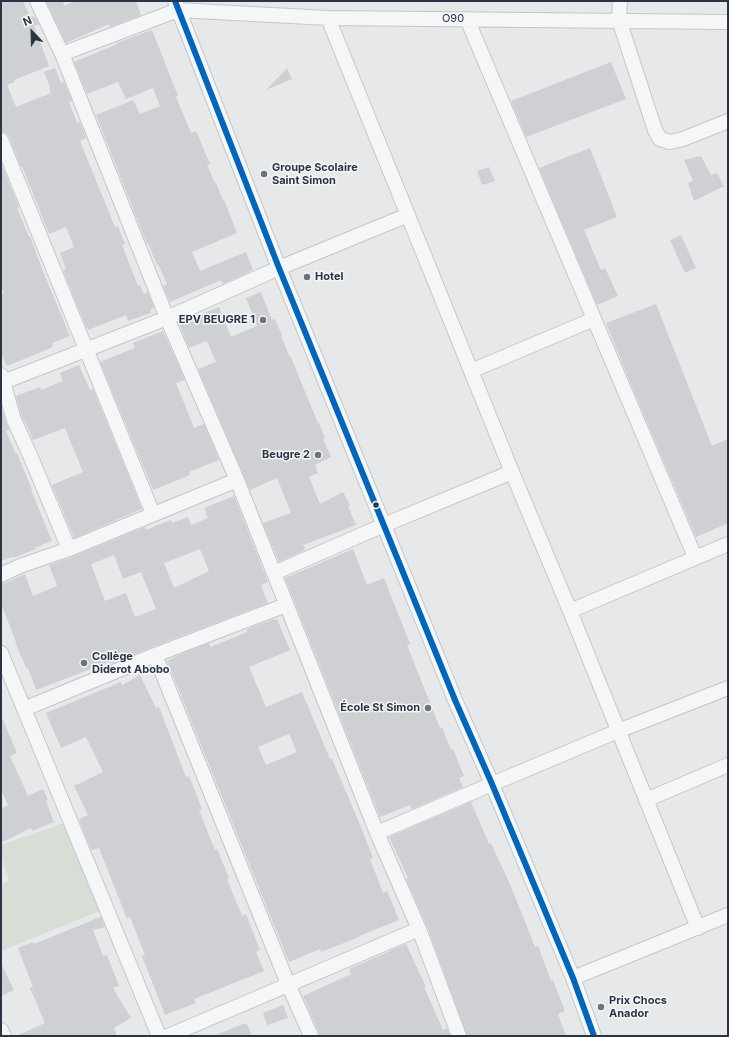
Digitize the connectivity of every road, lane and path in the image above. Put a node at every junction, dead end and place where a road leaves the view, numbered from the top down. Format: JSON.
{"nodes":[{"id":1,"x":37,"y":1,"type":"edge"},
{"id":2,"x":620,"y":1,"type":"edge"},
{"id":3,"x":176,"y":5,"type":"edge"},
{"id":4,"x":328,"y":18,"type":"junction"},
{"id":5,"x":468,"y":19,"type":"junction"},
{"id":6,"x":619,"y":20,"type":"junction"},
{"id":7,"x":728,"y":22,"type":"edge"},
{"id":8,"x":62,"y":54,"type":"junction"},
{"id":9,"x":728,"y":121,"type":"edge"},
{"id":10,"x":1,"y":140,"type":"edge"},
{"id":11,"x":408,"y":215,"type":"junction"},
{"id":12,"x":279,"y":268,"type":"junction"},
{"id":13,"x":167,"y":318,"type":"junction"},
{"id":14,"x":594,"y":319,"type":"junction"},
{"id":15,"x":85,"y":349,"type":"junction"},
{"id":16,"x":471,"y":371,"type":"junction"},
{"id":17,"x":2,"y":380,"type":"edge"},
{"id":18,"x":512,"y":472,"type":"junction"},
{"id":19,"x":237,"y":480,"type":"junction"},
{"id":20,"x":153,"y":514,"type":"junction"},
{"id":21,"x":384,"y":525,"type":"junction"},
{"id":22,"x":728,"y":544,"type":"edge"},
{"id":23,"x":69,"y":549,"type":"junction"},
{"id":24,"x":695,"y":558,"type":"junction"},
{"id":25,"x":274,"y":573,"type":"junction"},
{"id":26,"x":1,"y":575,"type":"edge"},
{"id":27,"x":286,"y":605,"type":"junction"},
{"id":28,"x":570,"y":611,"type":"junction"},
{"id":29,"x":1,"y":653,"type":"edge"},
{"id":30,"x":155,"y":655,"type":"junction"},
{"id":31,"x":728,"y":688,"type":"edge"},
{"id":32,"x":24,"y":709,"type":"junction"},
{"id":33,"x":618,"y":731,"type":"junction"},
{"id":34,"x":728,"y":765,"type":"edge"},
{"id":35,"x":492,"y":784,"type":"junction"},
{"id":36,"x":646,"y":800,"type":"junction"},
{"id":37,"x":377,"y":833,"type":"junction"},
{"id":38,"x":728,"y":915,"type":"edge"},
{"id":39,"x":698,"y":928,"type":"junction"},
{"id":40,"x":419,"y":930,"type":"junction"},
{"id":41,"x":573,"y":978,"type":"junction"},
{"id":42,"x":288,"y":984,"type":"junction"},
{"id":43,"x":1,"y":1030,"type":"edge"},
{"id":44,"x":4,"y":1036,"type":"edge"},
{"id":45,"x":159,"y":1036,"type":"edge"},
{"id":46,"x":168,"y":1036,"type":"edge"},
{"id":47,"x":311,"y":1036,"type":"edge"},
{"id":48,"x":460,"y":1036,"type":"edge"},
{"id":49,"x":594,"y":1036,"type":"edge"}],
"edges":[{"from":1,"to":8,"type":"street"},
{"from":2,"to":6,"type":"street"},
{"from":3,"to":4,"type":"street","name":"O90"},
{"from":3,"to":8,"type":"street"},
{"from":3,"to":12,"type":"street"},
{"from":4,"to":5,"type":"street","name":"O90"},
{"from":4,"to":11,"type":"street"},
{"from":5,"to":6,"type":"street","name":"O90"},
{"from":5,"to":14,"type":"street"},
{"from":6,"to":7,"type":"street","name":"O90"},
{"from":6,"to":9,"type":"street"},
{"from":8,"to":13,"type":"street"},
{"from":10,"to":15,"type":"street"},
{"from":11,"to":12,"type":"street"},
{"from":11,"to":16,"type":"street"},
{"from":12,"to":13,"type":"street"},
{"from":12,"to":21,"type":"street"},
{"from":13,"to":15,"type":"street"},
{"from":13,"to":19,"type":"street"},
{"from":14,"to":16,"type":"street"},
{"from":14,"to":24,"type":"street"},
{"from":15,"to":17,"type":"street"},
{"from":15,"to":20,"type":"street"},
{"from":16,"to":18,"type":"street"},
{"from":17,"to":23,"type":"street"},
{"from":18,"to":21,"type":"street"},
{"from":18,"to":28,"type":"street"},
{"from":19,"to":20,"type":"street"},
{"from":19,"to":25,"type":"street"},
{"from":20,"to":23,"type":"street"},
{"from":21,"to":25,"type":"street"},
{"from":21,"to":35,"type":"street"},
{"from":22,"to":24,"type":"street"},
{"from":23,"to":26,"type":"street"},
{"from":24,"to":28,"type":"street"},
{"from":25,"to":27,"type":"street"},
{"from":27,"to":30,"type":"street"},
{"from":27,"to":37,"type":"street"},
{"from":28,"to":33,"type":"street"},
{"from":29,"to":32,"type":"street"},
{"from":30,"to":32,"type":"street"},
{"from":30,"to":42,"type":"street"},
{"from":31,"to":33,"type":"street"},
{"from":32,"to":45,"type":"street"},
{"from":33,"to":35,"type":"street"},
{"from":33,"to":36,"type":"street"},
{"from":34,"to":36,"type":"street"},
{"from":35,"to":37,"type":"street"},
{"from":35,"to":41,"type":"street"},
{"from":36,"to":39,"type":"street"},
{"from":37,"to":40,"type":"street"},
{"from":38,"to":39,"type":"street"},
{"from":39,"to":41,"type":"street"},
{"from":40,"to":42,"type":"street"},
{"from":40,"to":48,"type":"street"},
{"from":41,"to":49,"type":"street"},
{"from":42,"to":46,"type":"street"},
{"from":42,"to":47,"type":"street"},
{"from":43,"to":44,"type":"street"}]}
